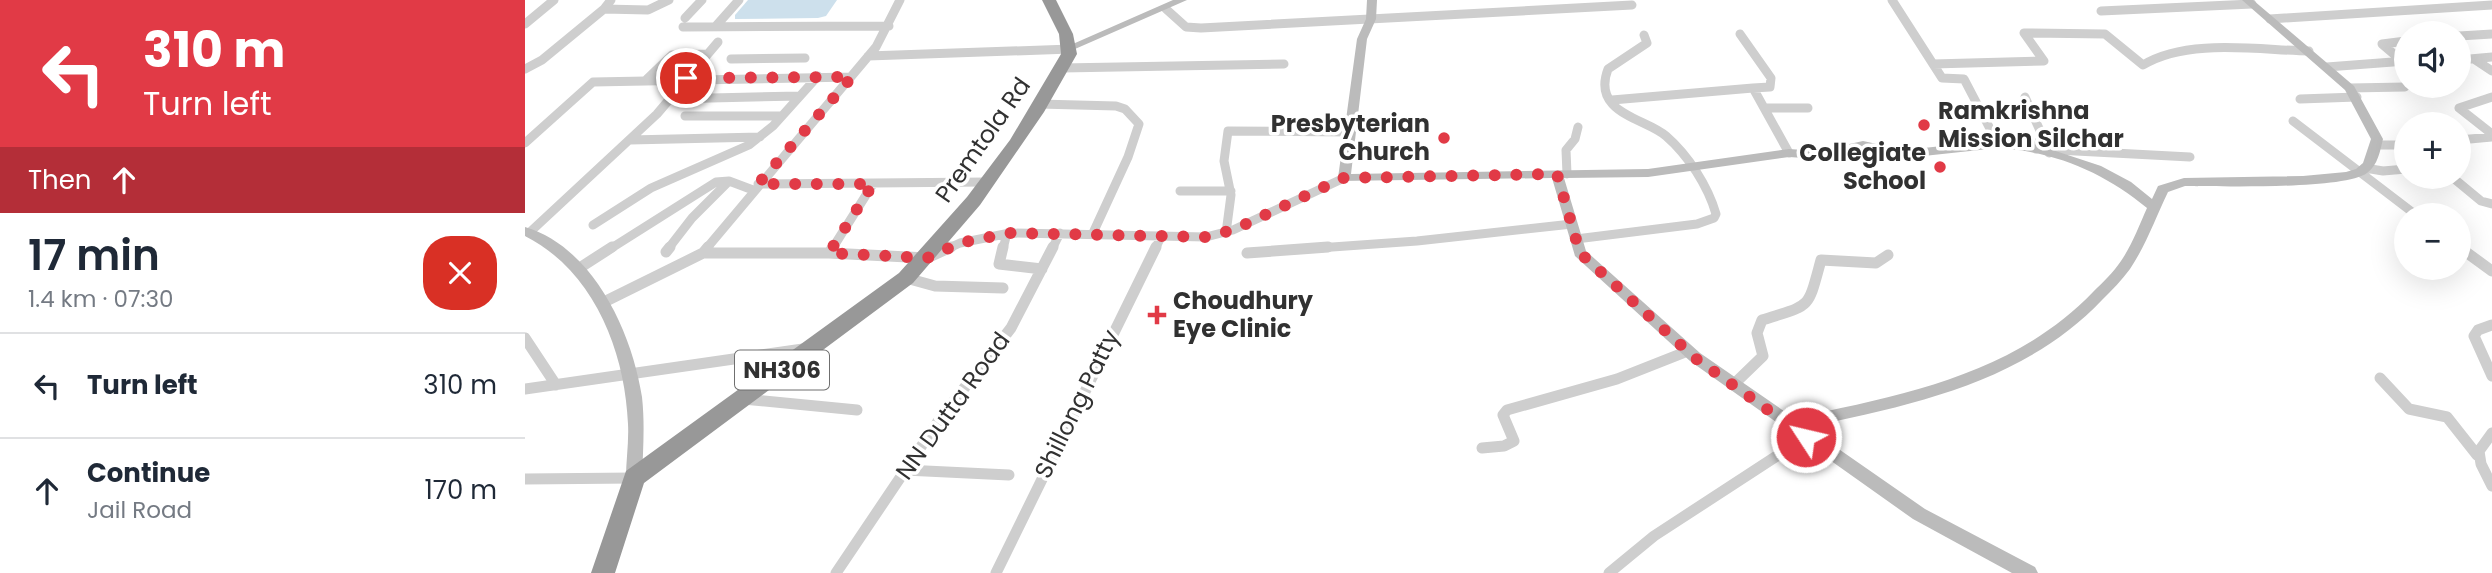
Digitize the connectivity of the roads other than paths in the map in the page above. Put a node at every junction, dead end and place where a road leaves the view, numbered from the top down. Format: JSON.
{"nodes":[{"id":1,"x":554,"y":0,"type":"edge"},
{"id":2,"x":611,"y":0,"type":"edge"},
{"id":3,"x":669,"y":0,"type":"edge"},
{"id":4,"x":702,"y":0,"type":"edge"},
{"id":5,"x":739,"y":0,"type":"edge"},
{"id":6,"x":900,"y":0,"type":"edge"},
{"id":7,"x":1049,"y":0,"type":"edge"},
{"id":8,"x":1182,"y":0,"type":"edge"},
{"id":9,"x":1372,"y":0,"type":"edge"},
{"id":10,"x":1892,"y":0,"type":"edge"},
{"id":11,"x":2249,"y":2,"type":"edge"},
{"id":12,"x":1632,"y":5,"type":"dead end"},
{"id":13,"x":2492,"y":5,"type":"edge"},
{"id":14,"x":604,"y":9,"type":"junction"},
{"id":15,"x":1166,"y":9,"type":"junction"},
{"id":16,"x":2101,"y":11,"type":"dead end"},
{"id":17,"x":1371,"y":19,"type":"junction"},
{"id":18,"x":2270,"y":19,"type":"junction"},
{"id":19,"x":525,"y":24,"type":"edge"},
{"id":20,"x":889,"y":26,"type":"junction"},
{"id":21,"x":715,"y":27,"type":"junction"},
{"id":22,"x":1740,"y":34,"type":"dead end"},
{"id":23,"x":2492,"y":34,"type":"edge"},
{"id":24,"x":1644,"y":35,"type":"dead end"},
{"id":25,"x":2471,"y":35,"type":"edge"},
{"id":26,"x":718,"y":42,"type":"dead end"},
{"id":27,"x":2394,"y":42,"type":"edge"},
{"id":28,"x":1071,"y":48,"type":"junction"},
{"id":29,"x":2309,"y":51,"type":"junction"},
{"id":30,"x":2394,"y":53,"type":"edge"},
{"id":31,"x":707,"y":54,"type":"junction"},
{"id":32,"x":868,"y":56,"type":"junction"},
{"id":33,"x":2492,"y":57,"type":"edge"},
{"id":34,"x":759,"y":58,"type":"junction"},
{"id":35,"x":805,"y":58,"type":"dead end"},
{"id":36,"x":730,"y":59,"type":"dead end"},
{"id":37,"x":2471,"y":59,"type":"edge"},
{"id":38,"x":2474,"y":59,"type":"junction"},
{"id":39,"x":2394,"y":62,"type":"edge"},
{"id":40,"x":1283,"y":64,"type":"dead end"},
{"id":41,"x":1933,"y":64,"type":"junction"},
{"id":42,"x":2327,"y":67,"type":"junction"},
{"id":43,"x":1062,"y":68,"type":"junction"},
{"id":44,"x":525,"y":69,"type":"edge"},
{"id":45,"x":2492,"y":71,"type":"edge"},
{"id":46,"x":818,"y":76,"type":"junction"},
{"id":47,"x":742,"y":77,"type":"junction"},
{"id":48,"x":852,"y":77,"type":"junction"},
{"id":49,"x":686,"y":78,"type":"junction"},
{"id":50,"x":647,"y":79,"type":"junction"},
{"id":51,"x":1753,"y":88,"type":"junction"},
{"id":52,"x":2394,"y":88,"type":"edge"},
{"id":53,"x":2354,"y":93,"type":"junction"},
{"id":54,"x":800,"y":96,"type":"junction"},
{"id":55,"x":743,"y":97,"type":"junction"},
{"id":56,"x":2025,"y":97,"type":"dead end"},
{"id":57,"x":2492,"y":97,"type":"edge"},
{"id":58,"x":669,"y":99,"type":"junction"},
{"id":59,"x":2300,"y":99,"type":"dead end"},
{"id":60,"x":1612,"y":100,"type":"junction"},
{"id":61,"x":1039,"y":104,"type":"junction"},
{"id":62,"x":1766,"y":108,"type":"junction"},
{"id":63,"x":1808,"y":108,"type":"dead end"},
{"id":64,"x":685,"y":116,"type":"dead end"},
{"id":65,"x":728,"y":116,"type":"junction"},
{"id":66,"x":782,"y":116,"type":"junction"},
{"id":67,"x":2293,"y":121,"type":"dead end"},
{"id":68,"x":1579,"y":127,"type":"dead end"},
{"id":69,"x":1350,"y":132,"type":"junction"},
{"id":70,"x":2492,"y":135,"type":"edge"},
{"id":71,"x":761,"y":137,"type":"junction"},
{"id":72,"x":2471,"y":139,"type":"edge"},
{"id":73,"x":630,"y":140,"type":"junction"},
{"id":74,"x":525,"y":143,"type":"edge"},
{"id":75,"x":1999,"y":144,"type":"junction"},
{"id":76,"x":2376,"y":145,"type":"junction"},
{"id":77,"x":2394,"y":145,"type":"edge"},
{"id":78,"x":2036,"y":149,"type":"junction"},
{"id":79,"x":1789,"y":153,"type":"junction"},
{"id":80,"x":2049,"y":153,"type":"junction"},
{"id":81,"x":2190,"y":157,"type":"dead end"},
{"id":82,"x":1690,"y":168,"type":"junction"},
{"id":83,"x":2362,"y":170,"type":"junction"},
{"id":84,"x":2394,"y":170,"type":"edge"},
{"id":85,"x":1562,"y":174,"type":"junction"},
{"id":86,"x":1343,"y":178,"type":"junction"},
{"id":87,"x":729,"y":181,"type":"junction"},
{"id":88,"x":986,"y":183,"type":"junction"},
{"id":89,"x":873,"y":184,"type":"junction"},
{"id":90,"x":756,"y":187,"type":"junction"},
{"id":91,"x":2466,"y":189,"type":"edge"},
{"id":92,"x":1180,"y":191,"type":"dead end"},
{"id":93,"x":1231,"y":191,"type":"junction"},
{"id":94,"x":2402,"y":203,"type":"edge"},
{"id":95,"x":2492,"y":204,"type":"edge"},
{"id":96,"x":2154,"y":207,"type":"junction"},
{"id":97,"x":1572,"y":224,"type":"junction"},
{"id":98,"x":593,"y":225,"type":"dead end"},
{"id":99,"x":527,"y":232,"type":"edge"},
{"id":100,"x":1007,"y":233,"type":"junction"},
{"id":101,"x":1061,"y":233,"type":"junction"},
{"id":102,"x":1093,"y":233,"type":"junction"},
{"id":103,"x":1226,"y":233,"type":"junction"},
{"id":104,"x":1161,"y":237,"type":"junction"},
{"id":105,"x":1576,"y":239,"type":"junction"},
{"id":106,"x":666,"y":252,"type":"dead end"},
{"id":107,"x":703,"y":253,"type":"junction"},
{"id":108,"x":829,"y":253,"type":"junction"},
{"id":109,"x":1247,"y":253,"type":"dead end"},
{"id":110,"x":1888,"y":255,"type":"dead end"},
{"id":111,"x":2471,"y":256,"type":"edge"},
{"id":112,"x":927,"y":258,"type":"junction"},
{"id":113,"x":578,"y":269,"type":"junction"},
{"id":114,"x":1042,"y":269,"type":"junction"},
{"id":115,"x":2492,"y":271,"type":"edge"},
{"id":116,"x":906,"y":278,"type":"junction"},
{"id":117,"x":1003,"y":288,"type":"dead end"},
{"id":118,"x":604,"y":302,"type":"junction"},
{"id":119,"x":2492,"y":325,"type":"edge"},
{"id":120,"x":525,"y":338,"type":"edge"},
{"id":121,"x":814,"y":348,"type":"junction"},
{"id":122,"x":1688,"y":351,"type":"junction"},
{"id":123,"x":629,"y":373,"type":"junction"},
{"id":124,"x":2492,"y":376,"type":"edge"},
{"id":125,"x":2379,"y":378,"type":"dead end"},
{"id":126,"x":556,"y":385,"type":"junction"},
{"id":127,"x":1733,"y":385,"type":"junction"},
{"id":128,"x":525,"y":389,"type":"edge"},
{"id":129,"x":740,"y":399,"type":"junction"},
{"id":130,"x":857,"y":410,"type":"dead end"},
{"id":131,"x":1789,"y":425,"type":"junction"},
{"id":132,"x":1806,"y":437,"type":"junction"},
{"id":133,"x":2489,"y":439,"type":"edge"},
{"id":134,"x":1482,"y":448,"type":"dead end"},
{"id":135,"x":2477,"y":455,"type":"junction"},
{"id":136,"x":905,"y":470,"type":"junction"},
{"id":137,"x":1009,"y":475,"type":"dead end"},
{"id":138,"x":633,"y":478,"type":"junction"},
{"id":139,"x":525,"y":479,"type":"edge"},
{"id":140,"x":2492,"y":486,"type":"edge"},
{"id":141,"x":603,"y":573,"type":"edge"},
{"id":142,"x":836,"y":573,"type":"edge"},
{"id":143,"x":996,"y":573,"type":"edge"},
{"id":144,"x":1609,"y":573,"type":"edge"},
{"id":145,"x":2029,"y":573,"type":"edge"}],
"edges":[{"from":1,"to":19,"type":"street"},
{"from":2,"to":14,"type":"street"},
{"from":3,"to":14,"type":"street"},
{"from":4,"to":21,"type":"street"},
{"from":5,"to":21,"type":"street"},
{"from":6,"to":20,"type":"street"},
{"from":7,"to":28,"type":"highway"},
{"from":8,"to":15,"type":"main road"},
{"from":9,"to":17,"type":"main road"},
{"from":10,"to":41,"type":"street"},
{"from":11,"to":16,"type":"street"},
{"from":11,"to":18,"type":"main road"},
{"from":12,"to":17,"type":"street"},
{"from":13,"to":18,"type":"street"},
{"from":14,"to":44,"type":"street"},
{"from":15,"to":17,"type":"street"},
{"from":15,"to":28,"type":"main road"},
{"from":17,"to":69,"type":"main road"},
{"from":18,"to":29,"type":"main road"},
{"from":20,"to":21,"type":"street"},
{"from":20,"to":32,"type":"street"},
{"from":22,"to":51,"type":"street"},
{"from":23,"to":25,"type":"street"},
{"from":24,"to":60,"type":"street"},
{"from":26,"to":31,"type":"street"},
{"from":27,"to":30,"type":"street"},
{"from":28,"to":32,"type":"street"},
{"from":28,"to":43,"type":"highway","name":"Premtola Rd","number":"NH306"},
{"from":29,"to":41,"type":"street"},
{"from":29,"to":42,"type":"main road"},
{"from":31,"to":49,"type":"street"},
{"from":31,"to":50,"type":"street"},
{"from":32,"to":48,"type":"street"},
{"from":33,"to":38,"type":"street"},
{"from":34,"to":35,"type":"street"},
{"from":34,"to":36,"type":"street"},
{"from":34,"to":47,"type":"street"},
{"from":37,"to":38,"type":"street"},
{"from":38,"to":45,"type":"street"},
{"from":39,"to":42,"type":"street"},
{"from":40,"to":43,"type":"street"},
{"from":41,"to":75,"type":"street"},
{"from":42,"to":53,"type":"main road"},
{"from":43,"to":61,"type":"highway","name":"Premtola Rd","number":"NH306"},
{"from":46,"to":47,"type":"street"},
{"from":46,"to":48,"type":"street"},
{"from":46,"to":54,"type":"street"},
{"from":47,"to":49,"type":"street"},
{"from":48,"to":90,"type":"street"},
{"from":49,"to":50,"type":"street"},
{"from":49,"to":58,"type":"street"},
{"from":50,"to":74,"type":"street"},
{"from":51,"to":60,"type":"street"},
{"from":51,"to":62,"type":"street"},
{"from":52,"to":53,"type":"street"},
{"from":53,"to":59,"type":"street"},
{"from":53,"to":76,"type":"main road"},
{"from":54,"to":55,"type":"street"},
{"from":54,"to":66,"type":"street"},
{"from":55,"to":58,"type":"street"},
{"from":55,"to":65,"type":"street"},
{"from":56,"to":78,"type":"street"},
{"from":57,"to":70,"type":"street"},
{"from":58,"to":73,"type":"street"},
{"from":60,"to":82,"type":"street"},
{"from":61,"to":88,"type":"highway","name":"Premtola Rd","number":"NH306"},
{"from":61,"to":102,"type":"street"},
{"from":62,"to":63,"type":"street"},
{"from":62,"to":79,"type":"street"},
{"from":64,"to":65,"type":"street"},
{"from":65,"to":66,"type":"street"},
{"from":66,"to":71,"type":"street"},
{"from":67,"to":83,"type":"street"},
{"from":68,"to":85,"type":"street"},
{"from":69,"to":86,"type":"main road"},
{"from":69,"to":93,"type":"street"},
{"from":70,"to":72,"type":"street"},
{"from":71,"to":73,"type":"street"},
{"from":71,"to":98,"type":"street"},
{"from":73,"to":99,"type":"street"},
{"from":75,"to":78,"type":"main road"},
{"from":75,"to":79,"type":"main road"},
{"from":76,"to":77,"type":"street"},
{"from":76,"to":83,"type":"main road"},
{"from":78,"to":80,"type":"main road"},
{"from":79,"to":82,"type":"main road"},
{"from":80,"to":81,"type":"street"},
{"from":80,"to":96,"type":"main road"},
{"from":82,"to":85,"type":"main road"},
{"from":82,"to":105,"type":"street"},
{"from":83,"to":84,"type":"street"},
{"from":83,"to":94,"type":"street"},
{"from":83,"to":96,"type":"main road"},
{"from":85,"to":86,"type":"main road"},
{"from":85,"to":97,"type":"main road"},
{"from":86,"to":103,"type":"street"},
{"from":87,"to":90,"type":"street"},
{"from":87,"to":106,"type":"street"},
{"from":87,"to":113,"type":"street"},
{"from":88,"to":89,"type":"street"},
{"from":88,"to":112,"type":"highway","name":"Premtola Rd","number":"NH306"},
{"from":89,"to":90,"type":"street"},
{"from":89,"to":108,"type":"street"},
{"from":90,"to":107,"type":"street"},
{"from":91,"to":95,"type":"street"},
{"from":92,"to":93,"type":"street"},
{"from":93,"to":103,"type":"street"},
{"from":96,"to":131,"type":"main road"},
{"from":97,"to":105,"type":"main road"},
{"from":97,"to":109,"type":"street"},
{"from":99,"to":113,"type":"main road"},
{"from":100,"to":101,"type":"street"},
{"from":100,"to":112,"type":"street"},
{"from":100,"to":114,"type":"street"},
{"from":101,"to":102,"type":"street"},
{"from":101,"to":114,"type":"street","name":"NN Dutta Road"},
{"from":102,"to":104,"type":"street"},
{"from":103,"to":104,"type":"street"},
{"from":104,"to":143,"type":"street","name":"Shillong Patty"},
{"from":105,"to":122,"type":"main road"},
{"from":107,"to":108,"type":"street"},
{"from":107,"to":118,"type":"street"},
{"from":108,"to":112,"type":"street"},
{"from":110,"to":127,"type":"street"},
{"from":111,"to":115,"type":"street"},
{"from":112,"to":116,"type":"highway","number":"NH306"},
{"from":113,"to":118,"type":"main road"},
{"from":114,"to":136,"type":"street","name":"NN Dutta Road"},
{"from":116,"to":117,"type":"street"},
{"from":116,"to":121,"type":"highway","number":"NH306"},
{"from":118,"to":123,"type":"main road"},
{"from":119,"to":124,"type":"street"},
{"from":120,"to":126,"type":"street"},
{"from":121,"to":123,"type":"street"},
{"from":121,"to":129,"type":"highway","number":"NH306"},
{"from":122,"to":127,"type":"main road"},
{"from":122,"to":134,"type":"street"},
{"from":123,"to":126,"type":"street"},
{"from":123,"to":138,"type":"main road"},
{"from":125,"to":135,"type":"street"},
{"from":126,"to":128,"type":"street"},
{"from":127,"to":131,"type":"main road"},
{"from":129,"to":130,"type":"street"},
{"from":129,"to":138,"type":"highway","number":"NH306"},
{"from":131,"to":132,"type":"main road"},
{"from":132,"to":144,"type":"street"},
{"from":132,"to":145,"type":"main road"},
{"from":133,"to":135,"type":"street"},
{"from":135,"to":140,"type":"street"},
{"from":136,"to":137,"type":"street"},
{"from":136,"to":142,"type":"street","name":"NN Dutta Road"},
{"from":138,"to":139,"type":"street"},
{"from":138,"to":141,"type":"highway"}]}
